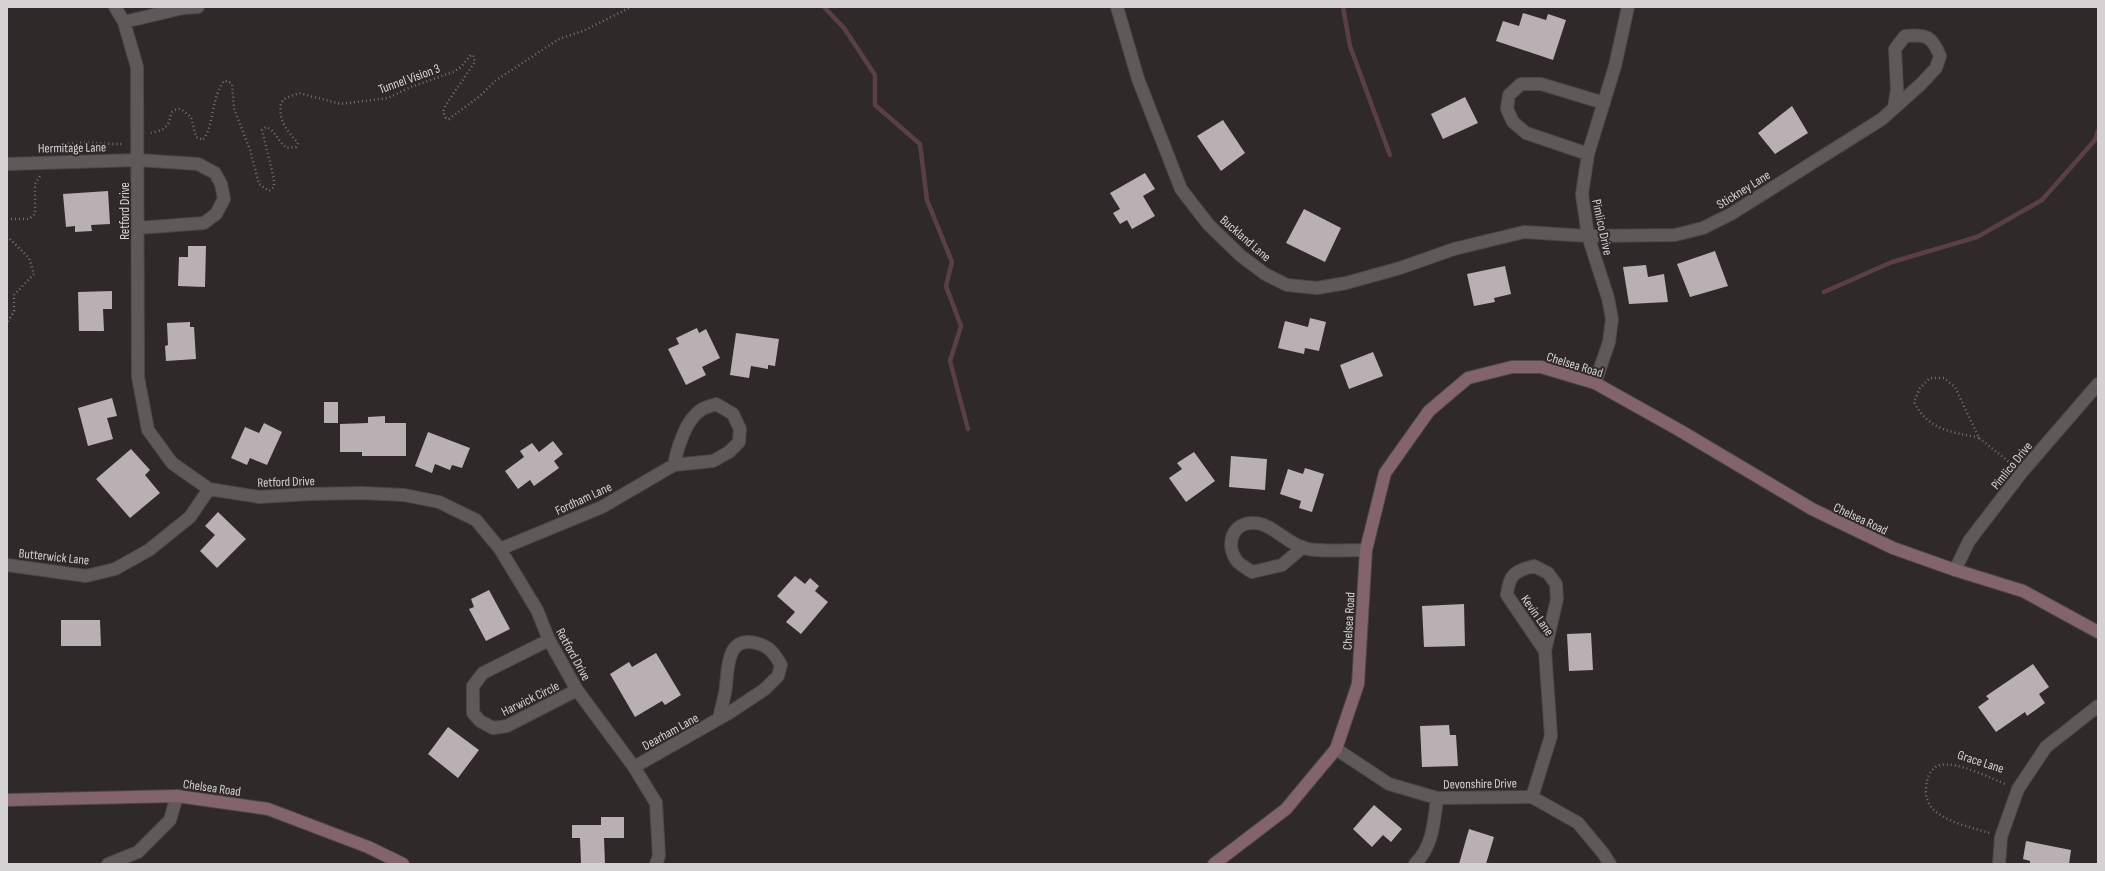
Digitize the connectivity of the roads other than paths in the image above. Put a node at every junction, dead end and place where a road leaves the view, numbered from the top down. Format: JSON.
{"nodes":[{"id":1,"x":115,"y":7,"type":"edge"},
{"id":2,"x":198,"y":7,"type":"edge"},
{"id":3,"x":1117,"y":7,"type":"edge"},
{"id":4,"x":1628,"y":7,"type":"edge"},
{"id":5,"x":124,"y":22,"type":"junction"},
{"id":6,"x":1604,"y":103,"type":"junction"},
{"id":7,"x":1894,"y":108,"type":"junction"},
{"id":8,"x":1588,"y":154,"type":"junction"},
{"id":9,"x":138,"y":160,"type":"junction"},
{"id":10,"x":7,"y":164,"type":"edge"},
{"id":11,"x":138,"y":228,"type":"junction"},
{"id":12,"x":1588,"y":236,"type":"junction"},
{"id":13,"x":1595,"y":383,"type":"junction"},
{"id":14,"x":2098,"y":384,"type":"edge"},
{"id":15,"x":674,"y":465,"type":"junction"},
{"id":16,"x":209,"y":489,"type":"junction"},
{"id":17,"x":1303,"y":547,"type":"junction"},
{"id":18,"x":500,"y":549,"type":"junction"},
{"id":19,"x":1366,"y":550,"type":"junction"},
{"id":20,"x":7,"y":565,"type":"edge"},
{"id":21,"x":1955,"y":570,"type":"junction"},
{"id":22,"x":2098,"y":632,"type":"edge"},
{"id":23,"x":549,"y":640,"type":"junction"},
{"id":24,"x":1545,"y":651,"type":"junction"},
{"id":25,"x":577,"y":690,"type":"junction"},
{"id":26,"x":2098,"y":706,"type":"edge"},
{"id":27,"x":719,"y":719,"type":"junction"},
{"id":28,"x":1336,"y":749,"type":"junction"},
{"id":29,"x":634,"y":767,"type":"junction"},
{"id":30,"x":177,"y":796,"type":"junction"},
{"id":31,"x":1532,"y":797,"type":"junction"},
{"id":32,"x":1437,"y":798,"type":"junction"},
{"id":33,"x":7,"y":800,"type":"edge"},
{"id":34,"x":108,"y":864,"type":"edge"},
{"id":35,"x":403,"y":864,"type":"edge"},
{"id":36,"x":656,"y":864,"type":"edge"},
{"id":37,"x":1214,"y":864,"type":"edge"},
{"id":38,"x":1415,"y":864,"type":"edge"},
{"id":39,"x":1610,"y":864,"type":"edge"},
{"id":40,"x":1999,"y":864,"type":"edge"}],
"edges":[{"from":1,"to":5,"type":"street","name":"Retford Drive"},
{"from":2,"to":5,"type":"street"},
{"from":3,"to":12,"type":"street","name":"Buckland Lane"},
{"from":4,"to":6,"type":"street","name":"Pimlico Drive"},
{"from":5,"to":9,"type":"street","name":"Retford Drive"},
{"from":6,"to":8,"type":"street","name":"Pimlico Drive"},
{"from":6,"to":8,"type":"street"},
{"from":7,"to":7,"type":"street","name":"Stickney Lane"},
{"from":7,"to":12,"type":"street","name":"Stickney Lane"},
{"from":8,"to":12,"type":"street","name":"Pimlico Drive"},
{"from":9,"to":10,"type":"street","name":"Hermitage Lane"},
{"from":9,"to":11,"type":"street","name":"Retford Drive"},
{"from":9,"to":11,"type":"street","name":"Hermitage Lane"},
{"from":11,"to":16,"type":"street","name":"Retford Drive"},
{"from":12,"to":13,"type":"street","name":"Pimlico Drive"},
{"from":13,"to":19,"type":"street","name":"Chelsea Road"},
{"from":13,"to":21,"type":"street","name":"Chelsea Road"},
{"from":14,"to":21,"type":"street","name":"Pimlico Drive"},
{"from":15,"to":15,"type":"street","name":"Fordham Lane"},
{"from":15,"to":18,"type":"street","name":"Fordham Lane"},
{"from":16,"to":18,"type":"street","name":"Retford Drive"},
{"from":16,"to":20,"type":"street","name":"Butterwick Lane"},
{"from":17,"to":17,"type":"street"},
{"from":17,"to":19,"type":"street"},
{"from":18,"to":23,"type":"street","name":"Retford Drive"},
{"from":19,"to":28,"type":"street","name":"Chelsea Road"},
{"from":21,"to":22,"type":"street","name":"Chelsea Road"},
{"from":23,"to":25,"type":"street","name":"Retford Drive"},
{"from":23,"to":25,"type":"street","name":"Harwick Circle"},
{"from":24,"to":24,"type":"street","name":"Kevin Lane"},
{"from":24,"to":31,"type":"street","name":"Kevin Lane"},
{"from":25,"to":29,"type":"street","name":"Retford Drive"},
{"from":26,"to":40,"type":"street"},
{"from":27,"to":27,"type":"street","name":"Dearham Lane"},
{"from":27,"to":29,"type":"street","name":"Dearham Lane"},
{"from":28,"to":32,"type":"street","name":"Devonshire Drive"},
{"from":28,"to":37,"type":"street","name":"Chelsea Road"},
{"from":29,"to":36,"type":"street","name":"Retford Drive"},
{"from":30,"to":33,"type":"street","name":"Chelsea Road"},
{"from":30,"to":34,"type":"street"},
{"from":30,"to":35,"type":"street","name":"Chelsea Road"},
{"from":31,"to":32,"type":"street","name":"Devonshire Drive"},
{"from":31,"to":39,"type":"street","name":"Devonshire Drive"},
{"from":32,"to":38,"type":"street"}]}
